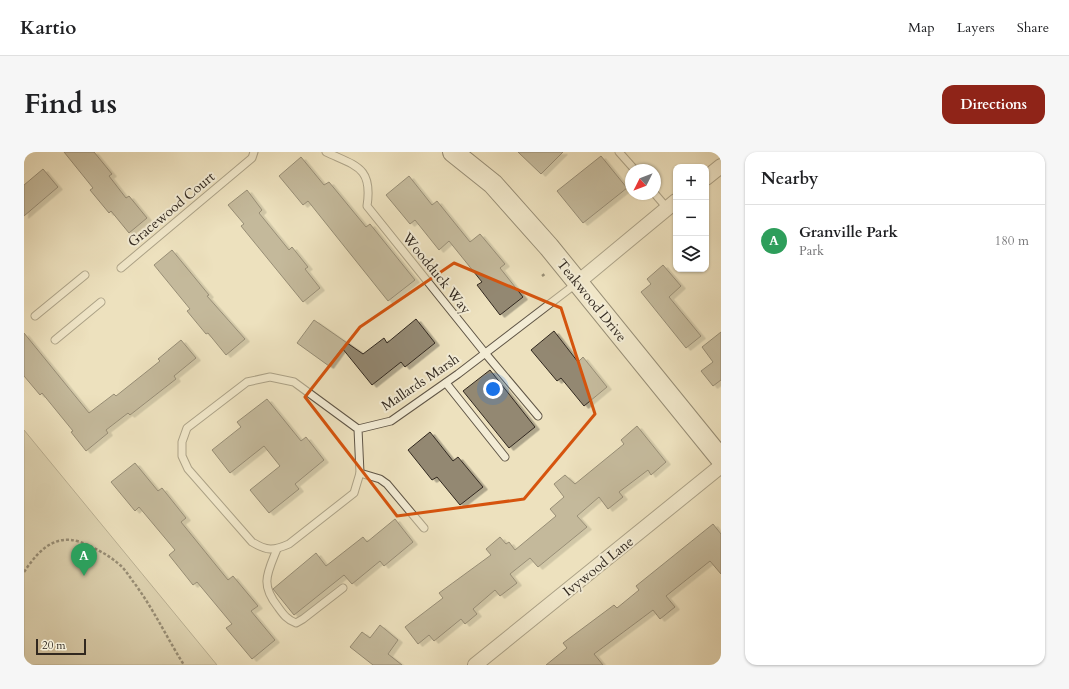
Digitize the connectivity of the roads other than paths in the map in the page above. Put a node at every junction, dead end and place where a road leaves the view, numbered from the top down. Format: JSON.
{"nodes":[{"id":1,"x":254,"y":152,"type":"edge"},
{"id":2,"x":326,"y":152,"type":"edge"},
{"id":3,"x":453,"y":152,"type":"edge"},
{"id":4,"x":619,"y":152,"type":"edge"},
{"id":5,"x":630,"y":164,"type":"edge"},
{"id":6,"x":721,"y":166,"type":"edge"},
{"id":7,"x":709,"y":176,"type":"edge"},
{"id":8,"x":661,"y":198,"type":"edge"},
{"id":9,"x":672,"y":205,"type":"edge"},
{"id":10,"x":121,"y":268,"type":"dead end"},
{"id":11,"x":84,"y":275,"type":"dead end"},
{"id":12,"x":577,"y":283,"type":"junction"},
{"id":13,"x":101,"y":302,"type":"dead end"},
{"id":14,"x":35,"y":316,"type":"dead end"},
{"id":15,"x":55,"y":340,"type":"dead end"},
{"id":16,"x":485,"y":353,"type":"junction"},
{"id":17,"x":446,"y":383,"type":"junction"},
{"id":18,"x":538,"y":416,"type":"dead end"},
{"id":19,"x":358,"y":428,"type":"junction"},
{"id":20,"x":505,"y":457,"type":"dead end"},
{"id":21,"x":721,"y":459,"type":"edge"},
{"id":22,"x":721,"y":466,"type":"edge"},
{"id":23,"x":360,"y":472,"type":"junction"},
{"id":24,"x":424,"y":528,"type":"dead end"},
{"id":25,"x":277,"y":549,"type":"junction"},
{"id":26,"x":343,"y":588,"type":"dead end"},
{"id":27,"x":475,"y":665,"type":"edge"}],
"edges":[{"from":1,"to":10,"type":"lane","name":"Gracewood Court"},
{"from":2,"to":16,"type":"lane","name":"Woodduck Way"},
{"from":3,"to":12,"type":"street","name":"Teakwood Drive"},
{"from":4,"to":5,"type":"lane"},
{"from":6,"to":7,"type":"street"},
{"from":8,"to":9,"type":"lane"},
{"from":9,"to":12,"type":"street"},
{"from":11,"to":14,"type":"lane"},
{"from":12,"to":16,"type":"lane","name":"Mallards Marsh"},
{"from":12,"to":21,"type":"street","name":"Teakwood Drive"},
{"from":13,"to":15,"type":"lane"},
{"from":16,"to":17,"type":"lane","name":"Mallards Marsh"},
{"from":16,"to":18,"type":"lane","name":"Woodduck Way"},
{"from":17,"to":19,"type":"lane","name":"Mallards Marsh"},
{"from":17,"to":20,"type":"lane"},
{"from":19,"to":23,"type":"lane"},
{"from":19,"to":25,"type":"lane"},
{"from":22,"to":27,"type":"street","name":"Ivywood Lane"},
{"from":23,"to":24,"type":"lane"},
{"from":23,"to":25,"type":"lane"},
{"from":25,"to":26,"type":"lane"}]}
